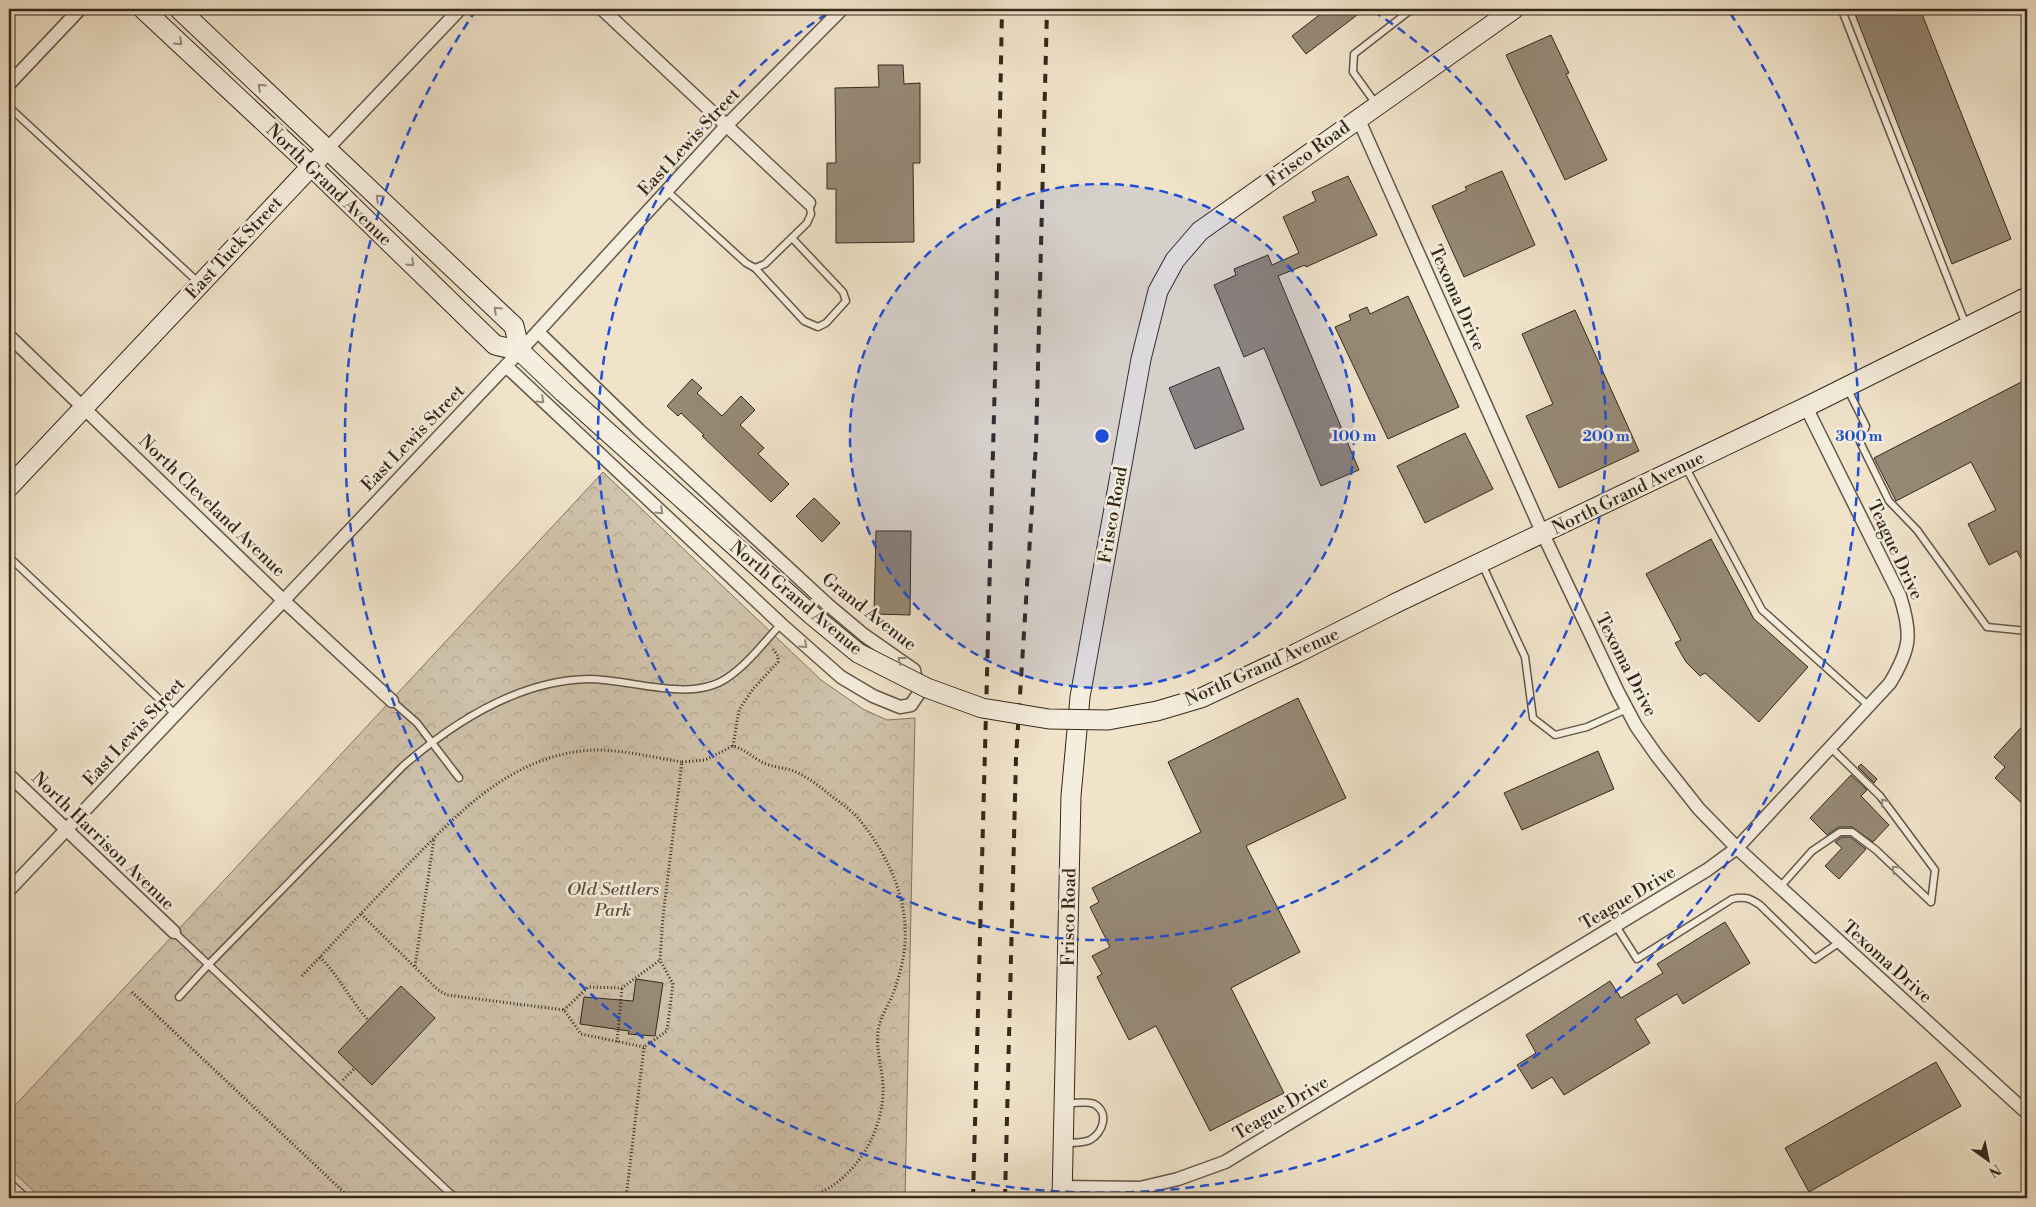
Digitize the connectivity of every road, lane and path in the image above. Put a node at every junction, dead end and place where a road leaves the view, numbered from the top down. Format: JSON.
{"nodes":[{"id":1,"x":80,"y":9,"type":"edge"},
{"id":2,"x":143,"y":9,"type":"edge"},
{"id":3,"x":179,"y":9,"type":"edge"},
{"id":4,"x":460,"y":9,"type":"edge"},
{"id":5,"x":602,"y":9,"type":"edge"},
{"id":6,"x":842,"y":9,"type":"edge"},
{"id":7,"x":1412,"y":9,"type":"edge"},
{"id":8,"x":1514,"y":9,"type":"edge"},
{"id":9,"x":1839,"y":9,"type":"edge"},
{"id":10,"x":9,"y":84,"type":"edge"},
{"id":11,"x":1376,"y":105,"type":"junction"},
{"id":12,"x":9,"y":107,"type":"edge"},
{"id":13,"x":1358,"y":118,"type":"junction"},
{"id":14,"x":726,"y":126,"type":"junction"},
{"id":15,"x":327,"y":148,"type":"junction"},
{"id":16,"x":311,"y":166,"type":"junction"},
{"id":17,"x":667,"y":191,"type":"junction"},
{"id":18,"x":809,"y":203,"type":"joint"},
{"id":19,"x":792,"y":238,"type":"junction"},
{"id":20,"x":756,"y":268,"type":"junction"},
{"id":21,"x":200,"y":284,"type":"junction"},
{"id":22,"x":2027,"y":297,"type":"edge"},
{"id":23,"x":1967,"y":327,"type":"junction"},
{"id":24,"x":538,"y":332,"type":"junction"},
{"id":25,"x":9,"y":336,"type":"edge"},
{"id":26,"x":520,"y":351,"type":"junction"},
{"id":27,"x":506,"y":366,"type":"junction"},
{"id":28,"x":1847,"y":387,"type":"junction"},
{"id":29,"x":84,"y":407,"type":"junction"},
{"id":30,"x":1806,"y":407,"type":"junction"},
{"id":31,"x":1684,"y":466,"type":"junction"},
{"id":32,"x":9,"y":487,"type":"edge"},
{"id":33,"x":1543,"y":534,"type":"junction"},
{"id":34,"x":9,"y":557,"type":"edge"},
{"id":35,"x":1482,"y":563,"type":"junction"},
{"id":36,"x":283,"y":600,"type":"junction"},
{"id":37,"x":781,"y":624,"type":"junction"},
{"id":38,"x":2027,"y":631,"type":"edge"},
{"id":39,"x":767,"y":640,"type":"junction"},
{"id":40,"x":392,"y":701,"type":"joint"},
{"id":41,"x":1869,"y":706,"type":"junction"},
{"id":42,"x":1627,"y":709,"type":"junction"},
{"id":43,"x":175,"y":714,"type":"junction"},
{"id":44,"x":431,"y":742,"type":"junction"},
{"id":45,"x":733,"y":746,"type":"junction"},
{"id":46,"x":1830,"y":747,"type":"junction"},
{"id":47,"x":682,"y":762,"type":"junction"},
{"id":48,"x":9,"y":775,"type":"edge"},
{"id":49,"x":459,"y":778,"type":"dead end"},
{"id":50,"x":67,"y":829,"type":"junction"},
{"id":51,"x":434,"y":839,"type":"junction"},
{"id":52,"x":1737,"y":848,"type":"junction"},
{"id":53,"x":1780,"y":887,"type":"junction"},
{"id":54,"x":9,"y":890,"type":"edge"},
{"id":55,"x":361,"y":914,"type":"junction"},
{"id":56,"x":1616,"y":926,"type":"junction"},
{"id":57,"x":174,"y":932,"type":"joint"},
{"id":58,"x":1840,"y":942,"type":"junction"},
{"id":59,"x":320,"y":957,"type":"junction"},
{"id":60,"x":660,"y":960,"type":"junction"},
{"id":61,"x":209,"y":964,"type":"junction"},
{"id":62,"x":415,"y":967,"type":"junction"},
{"id":63,"x":302,"y":976,"type":"dead end"},
{"id":64,"x":622,"y":988,"type":"junction"},
{"id":65,"x":132,"y":992,"type":"dead end"},
{"id":66,"x":179,"y":997,"type":"dead end"},
{"id":67,"x":564,"y":1010,"type":"junction"},
{"id":68,"x":368,"y":1020,"type":"dead end"},
{"id":69,"x":617,"y":1042,"type":"junction"},
{"id":70,"x":644,"y":1048,"type":"junction"},
{"id":71,"x":1064,"y":1104,"type":"junction"},
{"id":72,"x":2027,"y":1113,"type":"edge"},
{"id":73,"x":1064,"y":1143,"type":"junction"},
{"id":74,"x":9,"y":1186,"type":"edge"},
{"id":75,"x":1062,"y":1193,"type":"edge"},
{"id":76,"x":22,"y":1198,"type":"edge"},
{"id":77,"x":350,"y":1198,"type":"edge"},
{"id":78,"x":455,"y":1198,"type":"edge"},
{"id":79,"x":626,"y":1198,"type":"edge"},
{"id":80,"x":805,"y":1198,"type":"edge"}],
"edges":[{"from":1,"to":10,"type":"street"},
{"from":2,"to":16,"type":"main road","name":"North Grand Avenue","one_way":true},
{"from":15,"to":3,"type":"main road","name":"North Grand Avenue","one_way":true},
{"from":4,"to":15,"type":"street","name":"East Tuck Street"},
{"from":5,"to":14,"type":"street"},
{"from":6,"to":14,"type":"street","name":"East Lewis Street"},
{"from":7,"to":11,"type":"lane"},
{"from":8,"to":11,"type":"main road","name":"Frisco Road"},
{"from":9,"to":23,"type":"lane"},
{"from":11,"to":13,"type":"main road","name":"Frisco Road"},
{"from":12,"to":21,"type":"lane"},
{"from":13,"to":33,"type":"street","name":"Texoma Drive"},
{"from":13,"to":71,"type":"main road","name":"Frisco Road"},
{"from":14,"to":17,"type":"street","name":"East Lewis Street"},
{"from":14,"to":18,"type":"street"},
{"from":15,"to":16,"type":"main road","name":"East Tuck Street"},
{"from":26,"to":15,"type":"main road","name":"North Grand Avenue","one_way":true},
{"from":16,"to":21,"type":"main road","name":"East Tuck Street"},
{"from":16,"to":26,"type":"main road","name":"North Grand Avenue","one_way":true},
{"from":17,"to":20,"type":"lane"},
{"from":17,"to":24,"type":"street","name":"East Lewis Street"},
{"from":18,"to":19,"type":"lane"},
{"from":19,"to":20,"type":"lane"},
{"from":19,"to":20,"type":"lane"},
{"from":21,"to":29,"type":"main road","name":"East Tuck Street"},
{"from":22,"to":23,"type":"main road","name":"North Grand Avenue"},
{"from":23,"to":28,"type":"main road","name":"North Grand Avenue"},
{"from":24,"to":26,"type":"street","name":"East Lewis Street"},
{"from":37,"to":24,"type":"street","name":"Grand Avenue","one_way":true},
{"from":25,"to":29,"type":"street","name":"North Cleveland Avenue"},
{"from":26,"to":27,"type":"street","name":"East Lewis Street"},
{"from":26,"to":35,"type":"main road","name":"North Grand Avenue","bridge":true},
{"from":27,"to":36,"type":"street","name":"East Lewis Street"},
{"from":27,"to":37,"type":"street","name":"Grand Avenue","one_way":true},
{"from":28,"to":30,"type":"main road","name":"North Grand Avenue"},
{"from":28,"to":38,"type":"lane"},
{"from":29,"to":32,"type":"main road","name":"East Tuck Street"},
{"from":29,"to":36,"type":"street","name":"North Cleveland Avenue"},
{"from":30,"to":31,"type":"main road","name":"North Grand Avenue"},
{"from":30,"to":41,"type":"street","name":"Teague Drive"},
{"from":31,"to":33,"type":"main road","name":"North Grand Avenue"},
{"from":31,"to":41,"type":"lane"},
{"from":33,"to":35,"type":"main road","name":"North Grand Avenue"},
{"from":33,"to":42,"type":"street","name":"Texoma Drive"},
{"from":34,"to":43,"type":"lane"},
{"from":35,"to":42,"type":"lane"},
{"from":36,"to":40,"type":"street","name":"North Cleveland Avenue"},
{"from":36,"to":43,"type":"street","name":"East Lewis Street"},
{"from":37,"to":39,"type":"lane"},
{"from":39,"to":44,"type":"lane"},
{"from":39,"to":45,"type":"path"},
{"from":40,"to":44,"type":"lane"},
{"from":41,"to":46,"type":"street","name":"Teague Drive"},
{"from":42,"to":52,"type":"street","name":"Texoma Drive"},
{"from":43,"to":50,"type":"street","name":"East Lewis Street"},
{"from":44,"to":49,"type":"lane"},
{"from":44,"to":61,"type":"lane"},
{"from":45,"to":47,"type":"path"},
{"from":45,"to":80,"type":"path"},
{"from":46,"to":52,"type":"street","name":"Teague Drive"},
{"from":46,"to":53,"type":"lane"},
{"from":47,"to":51,"type":"path"},
{"from":47,"to":60,"type":"path"},
{"from":48,"to":50,"type":"street","name":"North Harrison Avenue"},
{"from":50,"to":54,"type":"street","name":"East Lewis Street"},
{"from":50,"to":57,"type":"street","name":"North Harrison Avenue"},
{"from":51,"to":55,"type":"path"},
{"from":51,"to":62,"type":"path"},
{"from":52,"to":53,"type":"street","name":"Texoma Drive"},
{"from":52,"to":56,"type":"street","name":"Teague Drive"},
{"from":53,"to":58,"type":"street","name":"Texoma Drive"},
{"from":55,"to":59,"type":"path"},
{"from":55,"to":62,"type":"path"},
{"from":56,"to":58,"type":"lane"},
{"from":56,"to":75,"type":"street","name":"Teague Drive"},
{"from":57,"to":61,"type":"lane"},
{"from":58,"to":72,"type":"street","name":"Texoma Drive"},
{"from":59,"to":63,"type":"path"},
{"from":59,"to":68,"type":"path"},
{"from":60,"to":64,"type":"path"},
{"from":60,"to":70,"type":"path"},
{"from":61,"to":66,"type":"lane"},
{"from":61,"to":78,"type":"lane"},
{"from":62,"to":67,"type":"path"},
{"from":64,"to":67,"type":"path"},
{"from":64,"to":69,"type":"path"},
{"from":65,"to":77,"type":"path"},
{"from":67,"to":69,"type":"path"},
{"from":69,"to":70,"type":"path"},
{"from":70,"to":79,"type":"path"},
{"from":71,"to":73,"type":"main road","name":"Frisco Road"},
{"from":71,"to":73,"type":"lane"},
{"from":73,"to":75,"type":"main road","name":"Frisco Road"},
{"from":74,"to":76,"type":"street"}]}
